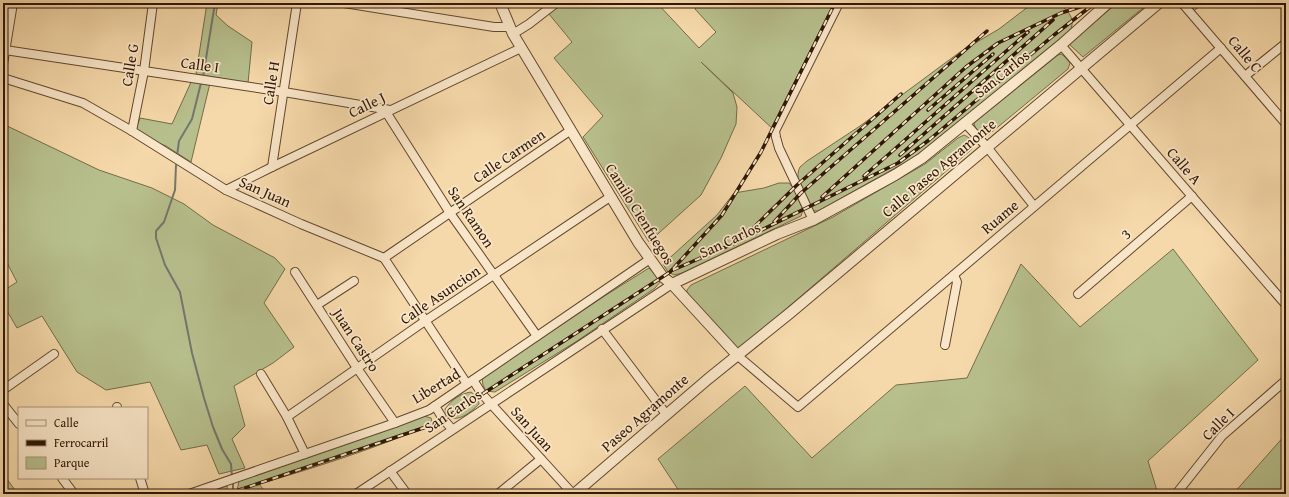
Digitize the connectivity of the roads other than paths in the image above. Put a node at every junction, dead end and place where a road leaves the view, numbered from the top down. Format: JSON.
{"nodes":[{"id":1,"x":13,"y":3,"type":"edge"},
{"id":2,"x":153,"y":3,"type":"edge"},
{"id":3,"x":297,"y":3,"type":"edge"},
{"id":4,"x":344,"y":3,"type":"edge"},
{"id":5,"x":500,"y":3,"type":"edge"},
{"id":6,"x":556,"y":3,"type":"edge"},
{"id":7,"x":839,"y":3,"type":"edge"},
{"id":8,"x":1108,"y":3,"type":"edge"},
{"id":9,"x":1159,"y":3,"type":"edge"},
{"id":10,"x":1182,"y":3,"type":"edge"},
{"id":11,"x":511,"y":30,"type":"junction"},
{"id":12,"x":1286,"y":42,"type":"edge"},
{"id":13,"x":1061,"y":45,"type":"junction"},
{"id":14,"x":521,"y":48,"type":"junction"},
{"id":15,"x":1221,"y":48,"type":"junction"},
{"id":16,"x":5,"y":50,"type":"junction"},
{"id":17,"x":3,"y":64,"type":"edge"},
{"id":18,"x":1082,"y":68,"type":"junction"},
{"id":19,"x":144,"y":71,"type":"junction"},
{"id":20,"x":1245,"y":76,"type":"junction"},
{"id":21,"x":3,"y":78,"type":"edge"},
{"id":22,"x":284,"y":92,"type":"junction"},
{"id":23,"x":388,"y":111,"type":"junction"},
{"id":24,"x":965,"y":123,"type":"junction"},
{"id":25,"x":1131,"y":124,"type":"junction"},
{"id":26,"x":1286,"y":124,"type":"edge"},
{"id":27,"x":571,"y":130,"type":"junction"},
{"id":28,"x":132,"y":131,"type":"junction"},
{"id":29,"x":987,"y":147,"type":"junction"},
{"id":30,"x":272,"y":167,"type":"junction"},
{"id":31,"x":226,"y":190,"type":"junction"},
{"id":32,"x":1192,"y":196,"type":"junction"},
{"id":33,"x":610,"y":197,"type":"junction"},
{"id":34,"x":1034,"y":206,"type":"junction"},
{"id":35,"x":450,"y":213,"type":"junction"},
{"id":36,"x":813,"y":220,"type":"junction"},
{"id":37,"x":384,"y":258,"type":"junction"},
{"id":38,"x":650,"y":259,"type":"junction"},
{"id":39,"x":295,"y":272,"type":"dead end"},
{"id":40,"x":494,"y":275,"type":"junction"},
{"id":41,"x":954,"y":275,"type":"junction"},
{"id":42,"x":354,"y":281,"type":"dead end"},
{"id":43,"x":672,"y":284,"type":"junction"},
{"id":44,"x":1078,"y":294,"type":"dead end"},
{"id":45,"x":1286,"y":305,"type":"edge"},
{"id":46,"x":317,"y":306,"type":"junction"},
{"id":47,"x":425,"y":322,"type":"junction"},
{"id":48,"x":602,"y":329,"type":"junction"},
{"id":49,"x":537,"y":336,"type":"junction"},
{"id":50,"x":945,"y":345,"type":"dead end"},
{"id":51,"x":54,"y":354,"type":"dead end"},
{"id":52,"x":738,"y":356,"type":"junction"},
{"id":53,"x":357,"y":368,"type":"junction"},
{"id":54,"x":261,"y":374,"type":"dead end"},
{"id":55,"x":1286,"y":380,"type":"edge"},
{"id":56,"x":470,"y":382,"type":"junction"},
{"id":57,"x":3,"y":390,"type":"edge"},
{"id":58,"x":3,"y":404,"type":"edge"},
{"id":59,"x":490,"y":404,"type":"junction"},
{"id":60,"x":435,"y":406,"type":"junction"},
{"id":61,"x":798,"y":407,"type":"joint"},
{"id":62,"x":666,"y":414,"type":"junction"},
{"id":63,"x":287,"y":417,"type":"junction"},
{"id":64,"x":18,"y":423,"type":"edge"},
{"id":65,"x":395,"y":423,"type":"junction"},
{"id":66,"x":452,"y":429,"type":"junction"},
{"id":67,"x":305,"y":454,"type":"junction"},
{"id":68,"x":541,"y":459,"type":"junction"},
{"id":69,"x":390,"y":471,"type":"junction"},
{"id":70,"x":63,"y":479,"type":"edge"},
{"id":71,"x":140,"y":479,"type":"edge"},
{"id":72,"x":577,"y":493,"type":"edge"},
{"id":73,"x":74,"y":494,"type":"edge"},
{"id":74,"x":145,"y":494,"type":"edge"},
{"id":75,"x":189,"y":494,"type":"edge"},
{"id":76,"x":356,"y":494,"type":"edge"},
{"id":77,"x":407,"y":494,"type":"edge"},
{"id":78,"x":498,"y":494,"type":"edge"},
{"id":79,"x":1176,"y":494,"type":"edge"}],
"edges":[{"from":1,"to":16,"type":"street"},
{"from":2,"to":19,"type":"street","name":"Calle G"},
{"from":3,"to":22,"type":"street","name":"Calle H"},
{"from":4,"to":11,"type":"street"},
{"from":5,"to":11,"type":"street","name":"Camilo Cienfuegos"},
{"from":6,"to":11,"type":"street"},
{"from":7,"to":36,"type":"street"},
{"from":8,"to":13,"type":"street","name":"San Carlos"},
{"from":9,"to":18,"type":"street","name":"Calle Paseo Agramonte"},
{"from":10,"to":15,"type":"street","name":"Calle C"},
{"from":11,"to":14,"type":"street","name":"Camilo Cienfuegos"},
{"from":12,"to":20,"type":"street"},
{"from":13,"to":18,"type":"street","name":"Calle A"},
{"from":13,"to":24,"type":"street","name":"San Carlos"},
{"from":14,"to":23,"type":"street","name":"Calle J"},
{"from":14,"to":27,"type":"street","name":"Camilo Cienfuegos"},
{"from":15,"to":20,"type":"street","name":"Calle C"},
{"from":15,"to":25,"type":"street","name":"Ruame"},
{"from":16,"to":17,"type":"street"},
{"from":16,"to":19,"type":"street","name":"Calle I"},
{"from":18,"to":25,"type":"street","name":"Calle A"},
{"from":18,"to":29,"type":"street","name":"Calle Paseo Agramonte"},
{"from":19,"to":22,"type":"street","name":"Calle I"},
{"from":19,"to":28,"type":"street","name":"Calle G"},
{"from":20,"to":26,"type":"street","name":"Calle C"},
{"from":21,"to":28,"type":"street","name":"San Juan"},
{"from":22,"to":23,"type":"street","name":"Calle I"},
{"from":22,"to":30,"type":"street","name":"Calle H"},
{"from":23,"to":30,"type":"street","name":"Calle J"},
{"from":23,"to":35,"type":"street","name":"San Ramon"},
{"from":24,"to":29,"type":"street"},
{"from":24,"to":36,"type":"street","name":"San Carlos"},
{"from":25,"to":32,"type":"street","name":"Calle A"},
{"from":25,"to":34,"type":"street","name":"Ruame"},
{"from":27,"to":33,"type":"street","name":"Camilo Cienfuegos"},
{"from":27,"to":35,"type":"street","name":"Calle Carmen"},
{"from":28,"to":31,"type":"street","name":"San Juan"},
{"from":29,"to":34,"type":"street"},
{"from":29,"to":52,"type":"street","name":"Calle Paseo Agramonte"},
{"from":30,"to":31,"type":"street","name":"Calle J"},
{"from":31,"to":37,"type":"street","name":"San Juan"},
{"from":32,"to":44,"type":"street","name":"3"},
{"from":32,"to":45,"type":"street","name":"Calle A"},
{"from":33,"to":38,"type":"street","name":"Camilo Cienfuegos"},
{"from":33,"to":40,"type":"street","name":"Calle Asuncion"},
{"from":34,"to":41,"type":"street","name":"Ruame"},
{"from":35,"to":37,"type":"street","name":"Calle Carmen"},
{"from":35,"to":40,"type":"street","name":"San Ramon"},
{"from":36,"to":43,"type":"street","name":"San Carlos"},
{"from":37,"to":47,"type":"street","name":"San Juan"},
{"from":38,"to":43,"type":"street","name":"Camilo Cienfuegos"},
{"from":38,"to":49,"type":"street","name":"Libertad"},
{"from":39,"to":46,"type":"street","name":"Juan Castro"},
{"from":40,"to":47,"type":"street","name":"Calle Asuncion"},
{"from":40,"to":49,"type":"street","name":"San Ramon"},
{"from":41,"to":50,"type":"street"},
{"from":41,"to":61,"type":"street","name":"Ruame"},
{"from":42,"to":46,"type":"street"},
{"from":43,"to":48,"type":"street","name":"San Carlos"},
{"from":43,"to":52,"type":"street","name":"Camilo Cienfuegos"},
{"from":46,"to":53,"type":"street","name":"Juan Castro"},
{"from":47,"to":53,"type":"street","name":"Calle Asuncion"},
{"from":47,"to":56,"type":"street","name":"San Juan"},
{"from":48,"to":59,"type":"street","name":"San Carlos"},
{"from":48,"to":62,"type":"street"},
{"from":49,"to":56,"type":"street","name":"Libertad"},
{"from":51,"to":57,"type":"street"},
{"from":52,"to":61,"type":"street","name":"Camilo Cienfuegos"},
{"from":52,"to":62,"type":"street","name":"Paseo Agramonte"},
{"from":53,"to":63,"type":"street","name":"Calle Asuncion"},
{"from":53,"to":65,"type":"street","name":"Juan Castro"},
{"from":54,"to":63,"type":"street"},
{"from":55,"to":79,"type":"street","name":"Calle I"},
{"from":56,"to":59,"type":"street","name":"San Juan"},
{"from":56,"to":60,"type":"street","name":"Libertad"},
{"from":58,"to":64,"type":"street"},
{"from":59,"to":66,"type":"street","name":"San Carlos"},
{"from":59,"to":68,"type":"street","name":"San Juan"},
{"from":60,"to":65,"type":"street","name":"Libertad"},
{"from":60,"to":66,"type":"street"},
{"from":62,"to":72,"type":"street","name":"Paseo Agramonte"},
{"from":63,"to":67,"type":"street"},
{"from":65,"to":67,"type":"street","name":"Libertad"},
{"from":66,"to":69,"type":"street","name":"San Carlos"},
{"from":67,"to":75,"type":"street","name":"Libertad"},
{"from":68,"to":72,"type":"street","name":"San Juan"},
{"from":68,"to":78,"type":"street"},
{"from":69,"to":76,"type":"street","name":"San Carlos"},
{"from":69,"to":77,"type":"street"},
{"from":70,"to":73,"type":"street"},
{"from":71,"to":74,"type":"street"}]}
